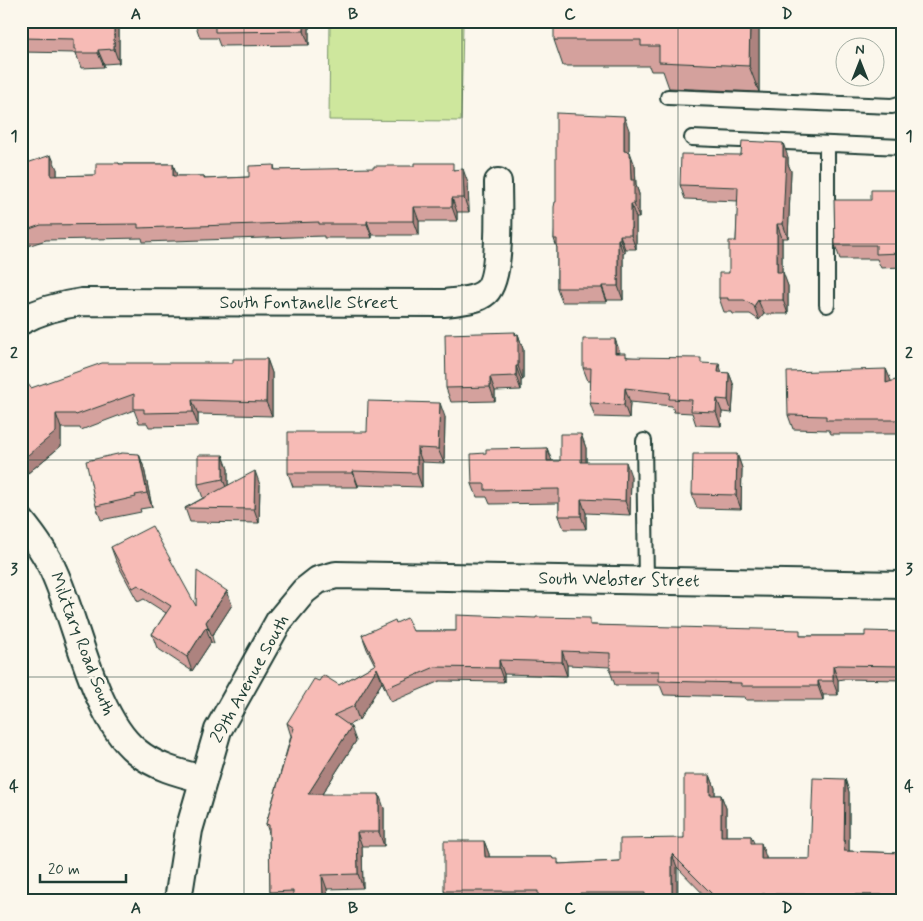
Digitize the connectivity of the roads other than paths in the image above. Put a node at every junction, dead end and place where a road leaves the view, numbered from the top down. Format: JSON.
{"nodes":[{"id":1,"x":668,"y":97,"type":"dead end"},
{"id":2,"x":902,"y":104,"type":"edge"},
{"id":3,"x":692,"y":138,"type":"dead end"},
{"id":4,"x":827,"y":144,"type":"junction"},
{"id":5,"x":902,"y":147,"type":"edge"},
{"id":6,"x":498,"y":182,"type":"dead end"},
{"id":7,"x":827,"y":305,"type":"dead end"},
{"id":8,"x":21,"y":321,"type":"edge"},
{"id":9,"x":644,"y":441,"type":"dead end"},
{"id":10,"x":21,"y":521,"type":"edge"},
{"id":11,"x":336,"y":575,"type":"joint"},
{"id":12,"x":646,"y":581,"type":"junction"},
{"id":13,"x":902,"y":585,"type":"edge"},
{"id":14,"x":202,"y":779,"type":"junction"},
{"id":15,"x":178,"y":900,"type":"edge"}],
"edges":[{"from":1,"to":2,"type":"lane"},
{"from":3,"to":4,"type":"lane"},
{"from":4,"to":5,"type":"lane"},
{"from":4,"to":7,"type":"lane"},
{"from":6,"to":8,"type":"street","name":"South Fontanelle Street"},
{"from":9,"to":12,"type":"lane"},
{"from":10,"to":14,"type":"street","name":"Military Road South"},
{"from":11,"to":12,"type":"street","name":"South Webster Street"},
{"from":11,"to":14,"type":"street","name":"29th Avenue South"},
{"from":12,"to":13,"type":"street","name":"South Webster Street"},
{"from":14,"to":15,"type":"street"}]}
